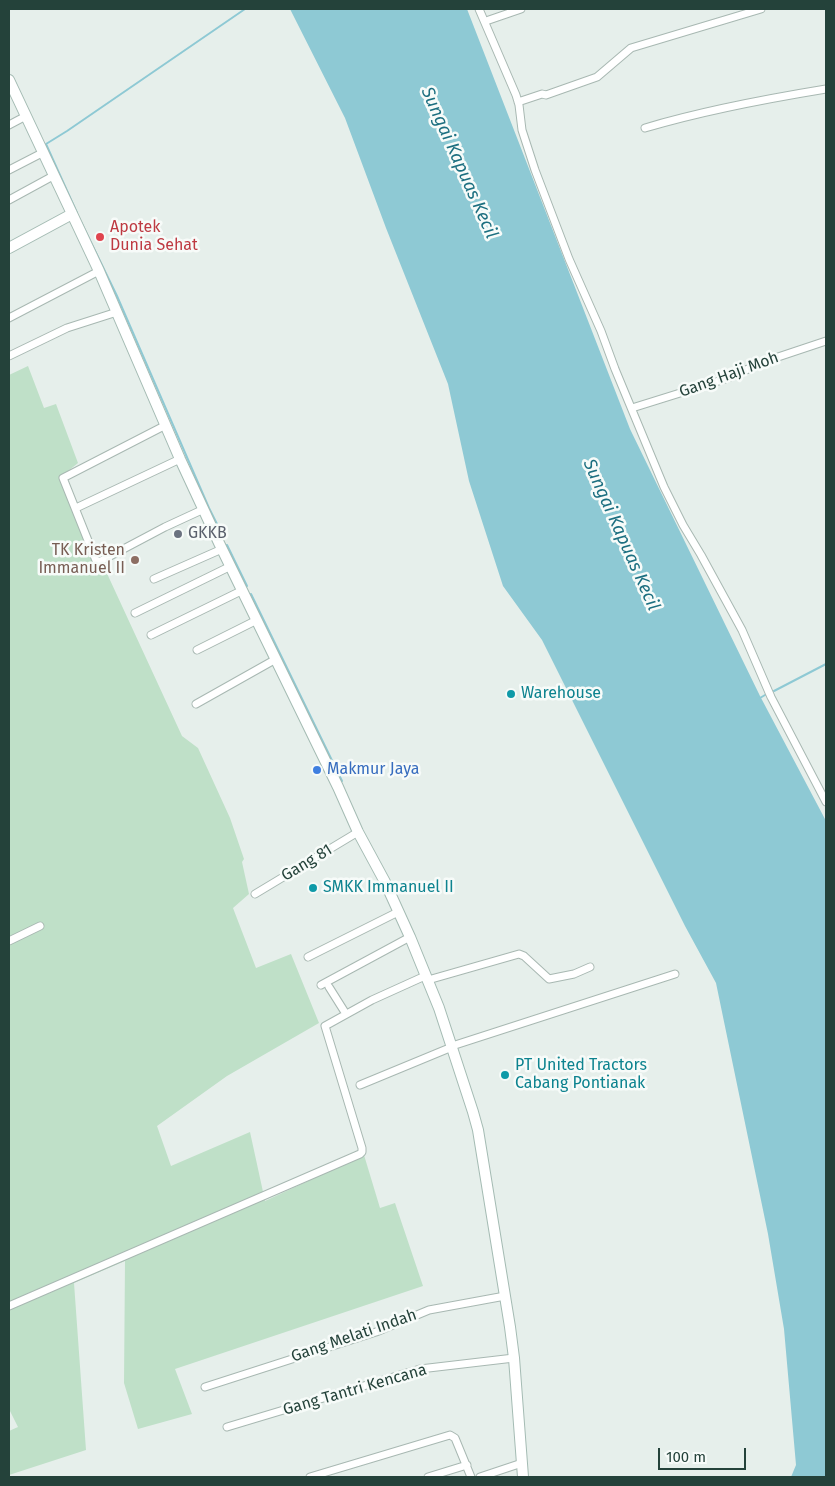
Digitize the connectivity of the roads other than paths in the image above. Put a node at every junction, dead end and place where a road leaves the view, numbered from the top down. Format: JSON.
{"nodes":[{"id":1,"x":480,"y":9,"type":"edge"},
{"id":2,"x":521,"y":9,"type":"edge"},
{"id":3,"x":761,"y":9,"type":"edge"},
{"id":4,"x":486,"y":21,"type":"junction"},
{"id":5,"x":9,"y":83,"type":"edge"},
{"id":6,"x":826,"y":89,"type":"edge"},
{"id":7,"x":518,"y":102,"type":"junction"},
{"id":8,"x":26,"y":116,"type":"junction"},
{"id":9,"x":9,"y":125,"type":"edge"},
{"id":10,"x":645,"y":128,"type":"dead end"},
{"id":11,"x":42,"y":153,"type":"junction"},
{"id":12,"x":9,"y":170,"type":"edge"},
{"id":13,"x":53,"y":176,"type":"junction"},
{"id":14,"x":9,"y":200,"type":"edge"},
{"id":15,"x":72,"y":214,"type":"junction"},
{"id":16,"x":9,"y":248,"type":"edge"},
{"id":17,"x":99,"y":271,"type":"junction"},
{"id":18,"x":117,"y":312,"type":"junction"},
{"id":19,"x":9,"y":318,"type":"edge"},
{"id":20,"x":826,"y":341,"type":"edge"},
{"id":21,"x":9,"y":356,"type":"edge"},
{"id":22,"x":632,"y":408,"type":"junction"},
{"id":23,"x":166,"y":425,"type":"junction"},
{"id":24,"x":180,"y":459,"type":"junction"},
{"id":25,"x":76,"y":508,"type":"junction"},
{"id":26,"x":204,"y":509,"type":"junction"},
{"id":27,"x":222,"y":549,"type":"junction"},
{"id":28,"x":231,"y":566,"type":"junction"},
{"id":29,"x":154,"y":579,"type":"dead end"},
{"id":30,"x":243,"y":590,"type":"junction"},
{"id":31,"x":134,"y":613,"type":"dead end"},
{"id":32,"x":257,"y":620,"type":"junction"},
{"id":33,"x":151,"y":635,"type":"dead end"},
{"id":34,"x":197,"y":650,"type":"dead end"},
{"id":35,"x":276,"y":660,"type":"junction"},
{"id":36,"x":196,"y":704,"type":"dead end"},
{"id":37,"x":826,"y":802,"type":"edge"},
{"id":38,"x":358,"y":832,"type":"junction"},
{"id":39,"x":256,"y":894,"type":"dead end"},
{"id":40,"x":398,"y":912,"type":"junction"},
{"id":41,"x":40,"y":926,"type":"dead end"},
{"id":42,"x":410,"y":937,"type":"junction"},
{"id":43,"x":9,"y":941,"type":"edge"},
{"id":44,"x":308,"y":957,"type":"dead end"},
{"id":45,"x":590,"y":967,"type":"dead end"},
{"id":46,"x":674,"y":974,"type":"dead end"},
{"id":47,"x":426,"y":978,"type":"junction"},
{"id":48,"x":321,"y":985,"type":"dead end"},
{"id":49,"x":329,"y":987,"type":"dead end"},
{"id":50,"x":346,"y":1014,"type":"junction"},
{"id":51,"x":452,"y":1046,"type":"junction"},
{"id":52,"x":360,"y":1085,"type":"dead end"},
{"id":53,"x":505,"y":1296,"type":"junction"},
{"id":54,"x":9,"y":1306,"type":"edge"},
{"id":55,"x":514,"y":1358,"type":"junction"},
{"id":56,"x":205,"y":1387,"type":"dead end"},
{"id":57,"x":227,"y":1427,"type":"dead end"},
{"id":58,"x":522,"y":1463,"type":"junction"},
{"id":59,"x":467,"y":1465,"type":"junction"},
{"id":60,"x":310,"y":1477,"type":"edge"},
{"id":61,"x":428,"y":1477,"type":"edge"},
{"id":62,"x":471,"y":1477,"type":"edge"},
{"id":63,"x":480,"y":1477,"type":"edge"},
{"id":64,"x":523,"y":1477,"type":"edge"}],
"edges":[{"from":1,"to":4,"type":"street"},
{"from":2,"to":4,"type":"street"},
{"from":3,"to":7,"type":"street"},
{"from":4,"to":7,"type":"street"},
{"from":5,"to":8,"type":"main road"},
{"from":6,"to":10,"type":"street"},
{"from":7,"to":22,"type":"street"},
{"from":8,"to":9,"type":"street"},
{"from":8,"to":11,"type":"main road"},
{"from":11,"to":12,"type":"street"},
{"from":11,"to":13,"type":"main road"},
{"from":13,"to":14,"type":"street"},
{"from":13,"to":15,"type":"main road"},
{"from":15,"to":16,"type":"main road"},
{"from":15,"to":17,"type":"main road"},
{"from":17,"to":18,"type":"main road"},
{"from":17,"to":19,"type":"street"},
{"from":18,"to":21,"type":"street"},
{"from":18,"to":23,"type":"main road"},
{"from":20,"to":22,"type":"street","name":"Gang Haji Moh"},
{"from":22,"to":37,"type":"street"},
{"from":23,"to":24,"type":"main road"},
{"from":23,"to":25,"type":"street"},
{"from":24,"to":25,"type":"street"},
{"from":24,"to":26,"type":"main road"},
{"from":25,"to":26,"type":"street"},
{"from":26,"to":27,"type":"main road"},
{"from":27,"to":28,"type":"main road"},
{"from":27,"to":29,"type":"street"},
{"from":28,"to":30,"type":"main road"},
{"from":28,"to":31,"type":"street"},
{"from":30,"to":32,"type":"main road"},
{"from":30,"to":33,"type":"street"},
{"from":32,"to":34,"type":"street"},
{"from":32,"to":35,"type":"main road"},
{"from":35,"to":36,"type":"street"},
{"from":35,"to":38,"type":"main road"},
{"from":38,"to":39,"type":"street","name":"Gang 81"},
{"from":38,"to":40,"type":"main road"},
{"from":40,"to":42,"type":"main road"},
{"from":40,"to":44,"type":"street"},
{"from":41,"to":43,"type":"street"},
{"from":42,"to":47,"type":"main road"},
{"from":42,"to":48,"type":"street"},
{"from":45,"to":47,"type":"street"},
{"from":46,"to":51,"type":"street"},
{"from":47,"to":50,"type":"street"},
{"from":47,"to":51,"type":"main road"},
{"from":49,"to":50,"type":"street"},
{"from":50,"to":54,"type":"street"},
{"from":51,"to":52,"type":"street"},
{"from":51,"to":53,"type":"main road"},
{"from":53,"to":55,"type":"main road"},
{"from":53,"to":56,"type":"street","name":"Gang Melati Indah"},
{"from":55,"to":57,"type":"street","name":"Gang Tantri Kencana"},
{"from":55,"to":58,"type":"main road"},
{"from":58,"to":63,"type":"street"},
{"from":58,"to":64,"type":"main road"},
{"from":59,"to":60,"type":"street"},
{"from":59,"to":61,"type":"street"},
{"from":59,"to":62,"type":"street"}]}
